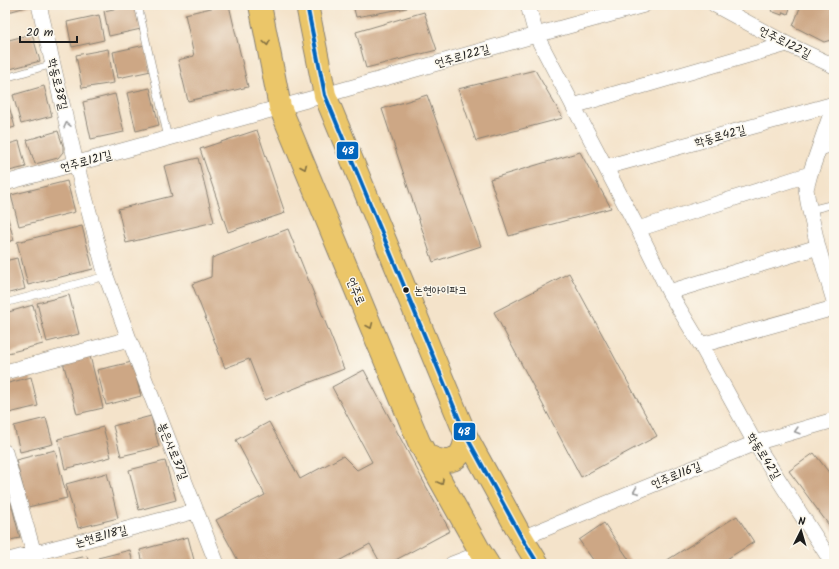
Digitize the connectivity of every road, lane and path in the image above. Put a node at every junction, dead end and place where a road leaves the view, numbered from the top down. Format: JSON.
{"nodes":[{"id":1,"x":39,"y":5,"type":"edge"},
{"id":2,"x":138,"y":5,"type":"edge"},
{"id":3,"x":260,"y":5,"type":"edge"},
{"id":4,"x":307,"y":5,"type":"edge"},
{"id":5,"x":528,"y":5,"type":"edge"},
{"id":6,"x":644,"y":5,"type":"edge"},
{"id":7,"x":715,"y":5,"type":"edge"},
{"id":8,"x":536,"y":35,"type":"junction"},
{"id":9,"x":787,"y":44,"type":"junction"},
{"id":10,"x":53,"y":64,"type":"junction"},
{"id":11,"x":834,"y":66,"type":"edge"},
{"id":12,"x":5,"y":78,"type":"edge"},
{"id":13,"x":325,"y":95,"type":"junction"},
{"id":14,"x":834,"y":104,"type":"edge"},
{"id":15,"x":573,"y":106,"type":"junction"},
{"id":16,"x":280,"y":108,"type":"junction"},
{"id":17,"x":168,"y":138,"type":"junction"},
{"id":18,"x":834,"y":148,"type":"edge"},
{"id":19,"x":817,"y":153,"type":"junction"},
{"id":20,"x":76,"y":163,"type":"junction"},
{"id":21,"x":606,"y":167,"type":"junction"},
{"id":22,"x":810,"y":174,"type":"junction"},
{"id":23,"x":5,"y":183,"type":"edge"},
{"id":24,"x":834,"y":204,"type":"edge"},
{"id":25,"x":810,"y":210,"type":"junction"},
{"id":26,"x":638,"y":230,"type":"junction"},
{"id":27,"x":818,"y":247,"type":"junction"},
{"id":28,"x":106,"y":276,"type":"junction"},
{"id":29,"x":669,"y":292,"type":"junction"},
{"id":30,"x":834,"y":301,"type":"edge"},
{"id":31,"x":5,"y":303,"type":"edge"},
{"id":32,"x":834,"y":308,"type":"edge"},
{"id":33,"x":129,"y":339,"type":"junction"},
{"id":34,"x":701,"y":344,"type":"junction"},
{"id":35,"x":5,"y":372,"type":"edge"},
{"id":36,"x":834,"y":420,"type":"edge"},
{"id":37,"x":466,"y":436,"type":"junction"},
{"id":38,"x":755,"y":443,"type":"junction"},
{"id":39,"x":5,"y":452,"type":"edge"},
{"id":40,"x":426,"y":455,"type":"junction"},
{"id":41,"x":196,"y":511,"type":"junction"},
{"id":42,"x":522,"y":538,"type":"junction"},
{"id":43,"x":36,"y":559,"type":"edge"},
{"id":44,"x":484,"y":559,"type":"edge"},
{"id":45,"x":5,"y":561,"type":"edge"},
{"id":46,"x":217,"y":564,"type":"edge"},
{"id":47,"x":452,"y":564,"type":"edge"},
{"id":48,"x":538,"y":564,"type":"edge"},
{"id":49,"x":833,"y":564,"type":"edge"}],
"edges":[{"from":1,"to":10,"type":"street","name":"학동로38길"},
{"from":2,"to":17,"type":"lane"},
{"from":3,"to":16,"type":"main road","name":"언주로","one_way":true},
{"from":4,"to":13,"type":"main road"},
{"from":5,"to":8,"type":"street","name":"학동로42길"},
{"from":6,"to":8,"type":"street","name":"언주로122길"},
{"from":7,"to":9,"type":"street","name":"언주로122길"},
{"from":8,"to":13,"type":"street","name":"언주로122길"},
{"from":8,"to":15,"type":"street","name":"학동로42길"},
{"from":9,"to":11,"type":"street","name":"언주로122길"},
{"from":9,"to":15,"type":"street"},
{"from":10,"to":12,"type":"lane"},
{"from":20,"to":10,"type":"street","name":"학동로38길","one_way":true},
{"from":13,"to":16,"type":"street","name":"언주로122길"},
{"from":13,"to":37,"type":"main road"},
{"from":14,"to":19,"type":"street"},
{"from":14,"to":21,"type":"street","name":"학동로42길"},
{"from":15,"to":21,"type":"street","name":"학동로42길"},
{"from":16,"to":17,"type":"street","name":"언주로121길"},
{"from":16,"to":40,"type":"main road","name":"언주로","one_way":true},
{"from":17,"to":20,"type":"street","name":"언주로121길"},
{"from":18,"to":19,"type":"lane"},
{"from":19,"to":22,"type":"street"},
{"from":20,"to":23,"type":"street","name":"언주로121길"},
{"from":20,"to":28,"type":"street","name":"봉은사로37길"},
{"from":21,"to":26,"type":"street","name":"학동로42길"},
{"from":22,"to":25,"type":"street"},
{"from":22,"to":26,"type":"street"},
{"from":24,"to":25,"type":"lane"},
{"from":25,"to":27,"type":"street"},
{"from":26,"to":29,"type":"street","name":"학동로42길"},
{"from":27,"to":29,"type":"street"},
{"from":27,"to":30,"type":"street"},
{"from":28,"to":31,"type":"lane"},
{"from":28,"to":33,"type":"street","name":"봉은사로37길"},
{"from":29,"to":34,"type":"street","name":"학동로42길"},
{"from":32,"to":34,"type":"street"},
{"from":33,"to":35,"type":"street"},
{"from":33,"to":41,"type":"street","name":"봉은사로37길"},
{"from":34,"to":38,"type":"street","name":"학동로42길"},
{"from":36,"to":38,"type":"street","name":"언주로116길","one_way":true},
{"from":37,"to":40,"type":"main road"},
{"from":37,"to":42,"type":"main road"},
{"from":38,"to":42,"type":"street","name":"언주로116길","one_way":true},
{"from":38,"to":49,"type":"street","name":"학동로42길"},
{"from":39,"to":43,"type":"street"},
{"from":40,"to":44,"type":"main road","name":"언주로","one_way":true},
{"from":41,"to":43,"type":"street","name":"논현로118길"},
{"from":41,"to":46,"type":"street","name":"봉은사로37길"},
{"from":42,"to":48,"type":"main road"},
{"from":43,"to":45,"type":"street","name":"논현로118길"},
{"from":44,"to":47,"type":"street"}]}
